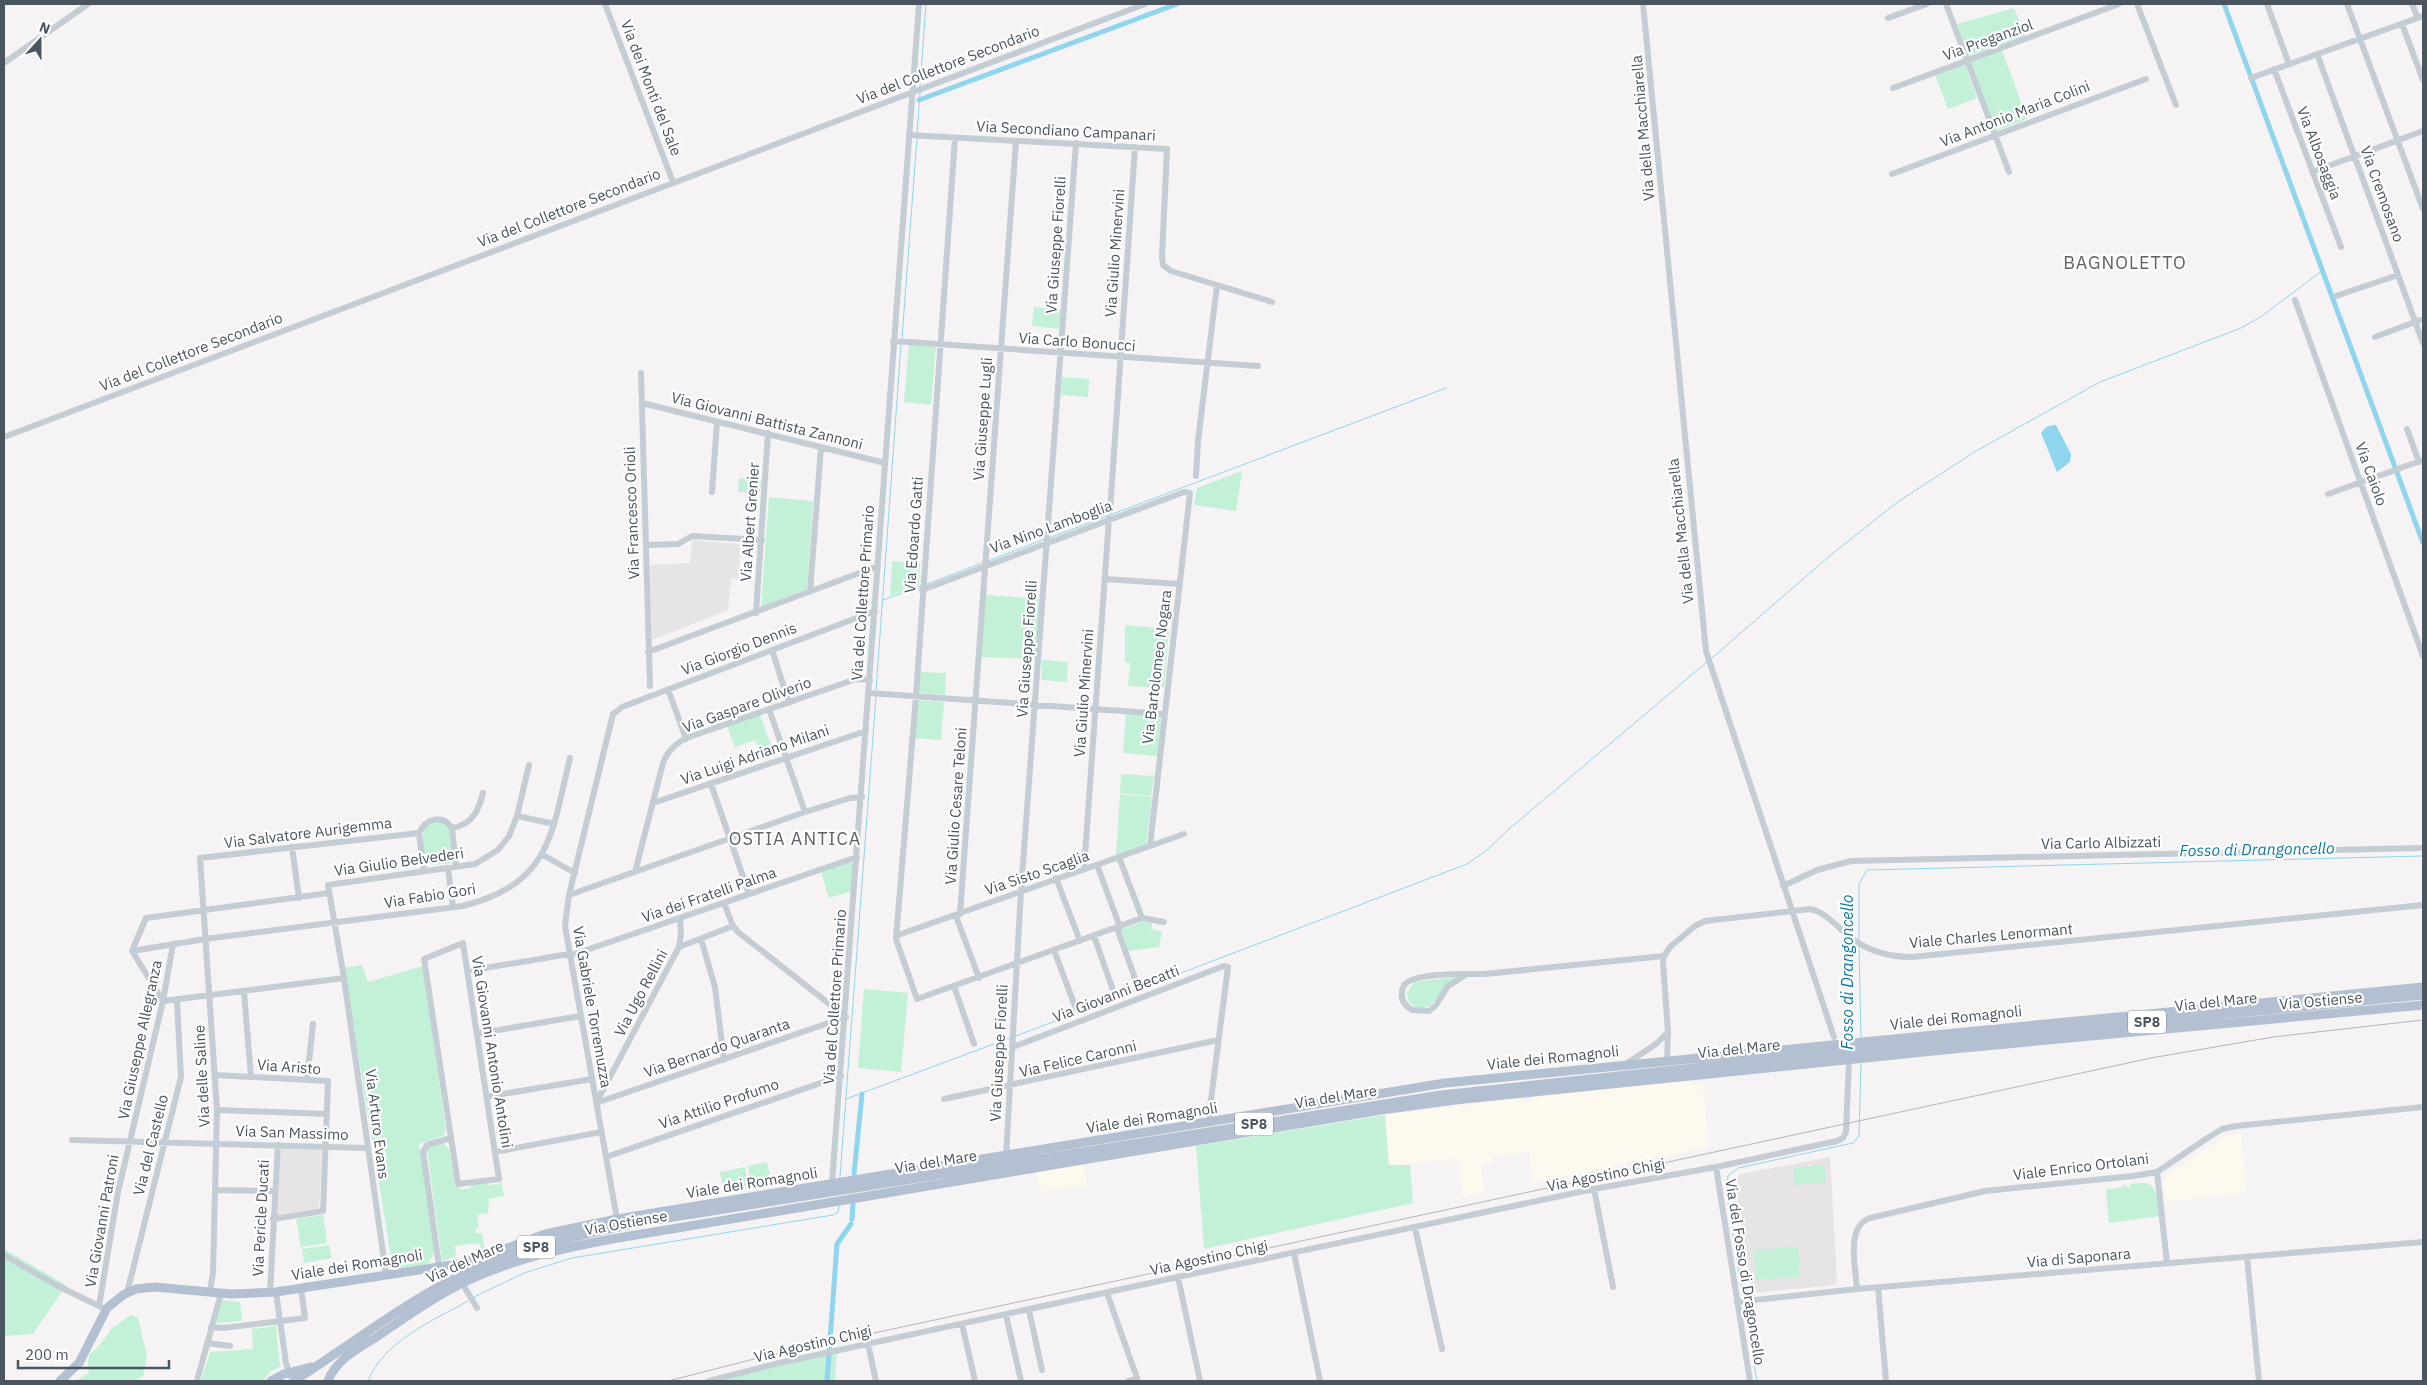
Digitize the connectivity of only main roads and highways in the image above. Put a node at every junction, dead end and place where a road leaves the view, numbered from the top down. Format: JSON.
{"nodes":[{"id":1,"x":2420,"y":986,"type":"edge"},
{"id":2,"x":2423,"y":995,"type":"edge"},
{"id":3,"x":2423,"y":1006,"type":"edge"},
{"id":4,"x":1856,"y":1046,"type":"junction"},
{"id":5,"x":1871,"y":1049,"type":"junction"},
{"id":6,"x":320,"y":1364,"type":"junction"},
{"id":7,"x":291,"y":1375,"type":"edge"},
{"id":8,"x":273,"y":1380,"type":"edge"},
{"id":9,"x":60,"y":1381,"type":"edge"},
{"id":10,"x":308,"y":1381,"type":"edge"},
{"id":11,"x":328,"y":1381,"type":"edge"}],
"edges":[{"from":1,"to":5,"type":"main road","name":"Viale dei Romagnoli"},
{"from":2,"to":5,"type":"main road","name":"Via del Mare","number":"SP8"},
{"from":3,"to":5,"type":"main road","name":"Via Ostiense"},
{"from":4,"to":5,"type":"main road","name":"Via del Mare","number":"SP8"},
{"from":4,"to":6,"type":"main road","name":"Via del Mare","number":"SP8"},
{"from":4,"to":9,"type":"main road","name":"Viale dei Romagnoli"},
{"from":5,"to":11,"type":"main road","name":"Via Ostiense"},
{"from":6,"to":7,"type":"main road"},
{"from":6,"to":10,"type":"main road"},
{"from":7,"to":8,"type":"main road"}]}
